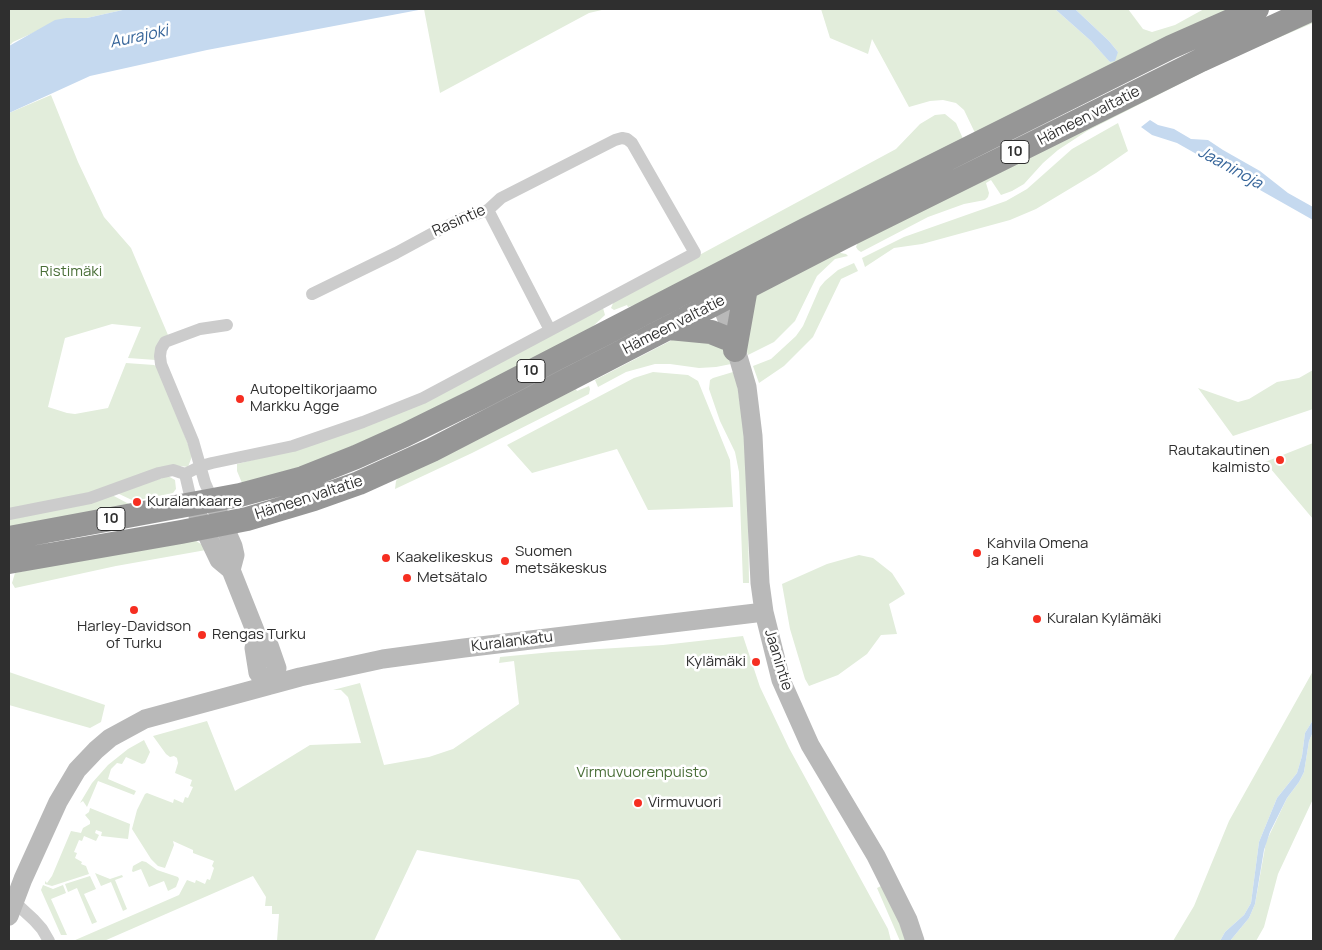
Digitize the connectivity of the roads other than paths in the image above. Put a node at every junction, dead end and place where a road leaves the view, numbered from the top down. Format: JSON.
{"nodes":[{"id":1,"x":1257,"y":9,"type":"edge"},
{"id":2,"x":1312,"y":9,"type":"edge"},
{"id":3,"x":488,"y":210,"type":"junction"},
{"id":4,"x":705,"y":282,"type":"junction"},
{"id":5,"x":746,"y":288,"type":"junction"},
{"id":6,"x":312,"y":294,"type":"dead end"},
{"id":7,"x":715,"y":304,"type":"junction"},
{"id":8,"x":227,"y":325,"type":"dead end"},
{"id":9,"x":669,"y":328,"type":"junction"},
{"id":10,"x":550,"y":330,"type":"junction"},
{"id":11,"x":730,"y":344,"type":"junction"},
{"id":12,"x":201,"y":466,"type":"junction"},
{"id":13,"x":184,"y":474,"type":"junction"},
{"id":14,"x":202,"y":502,"type":"junction"},
{"id":15,"x":9,"y":514,"type":"edge"},
{"id":16,"x":214,"y":526,"type":"junction"},
{"id":17,"x":9,"y":538,"type":"edge"},
{"id":18,"x":9,"y":562,"type":"edge"},
{"id":19,"x":764,"y":612,"type":"junction"},
{"id":20,"x":267,"y":686,"type":"junction"},
{"id":21,"x":11,"y":905,"type":"edge"},
{"id":22,"x":49,"y":941,"type":"edge"},
{"id":23,"x":915,"y":941,"type":"edge"}],
"edges":[{"from":1,"to":4,"type":"highway","name":"Hämeen valtatie","number":"10"},
{"from":2,"to":5,"type":"highway","name":"Hämeen valtatie","number":"10"},
{"from":3,"to":6,"type":"street","name":"Rasintie"},
{"from":3,"to":10,"type":"street"},
{"from":3,"to":10,"type":"street","name":"Rasintie"},
{"from":4,"to":7,"type":"street","name":"Jaanintie"},
{"from":4,"to":14,"type":"highway","name":"Hämeen valtatie","number":"10"},
{"from":5,"to":7,"type":"highway","name":"Hämeen valtatie","number":"10"},
{"from":5,"to":11,"type":"highway"},
{"from":7,"to":9,"type":"highway","name":"Hämeen valtatie","number":"10"},
{"from":7,"to":11,"type":"street","name":"Jaanintie"},
{"from":8,"to":12,"type":"street"},
{"from":9,"to":11,"type":"highway"},
{"from":9,"to":16,"type":"highway","name":"Hämeen valtatie","number":"10"},
{"from":10,"to":12,"type":"street"},
{"from":11,"to":19,"type":"street","name":"Jaanintie"},
{"from":12,"to":13,"type":"street"},
{"from":12,"to":14,"type":"street"},
{"from":13,"to":14,"type":"street"},
{"from":13,"to":15,"type":"street"},
{"from":14,"to":16,"type":"street"},
{"from":14,"to":17,"type":"highway","name":"Hämeen valtatie","number":"10"},
{"from":16,"to":18,"type":"highway","name":"Hämeen valtatie","number":"10"},
{"from":16,"to":20,"type":"street"},
{"from":19,"to":20,"type":"street","name":"Kuralankatu"},
{"from":19,"to":23,"type":"street","name":"Jaanintie"},
{"from":20,"to":21,"type":"street","name":"Kuralankatu"},
{"from":21,"to":22,"type":"street"}]}
